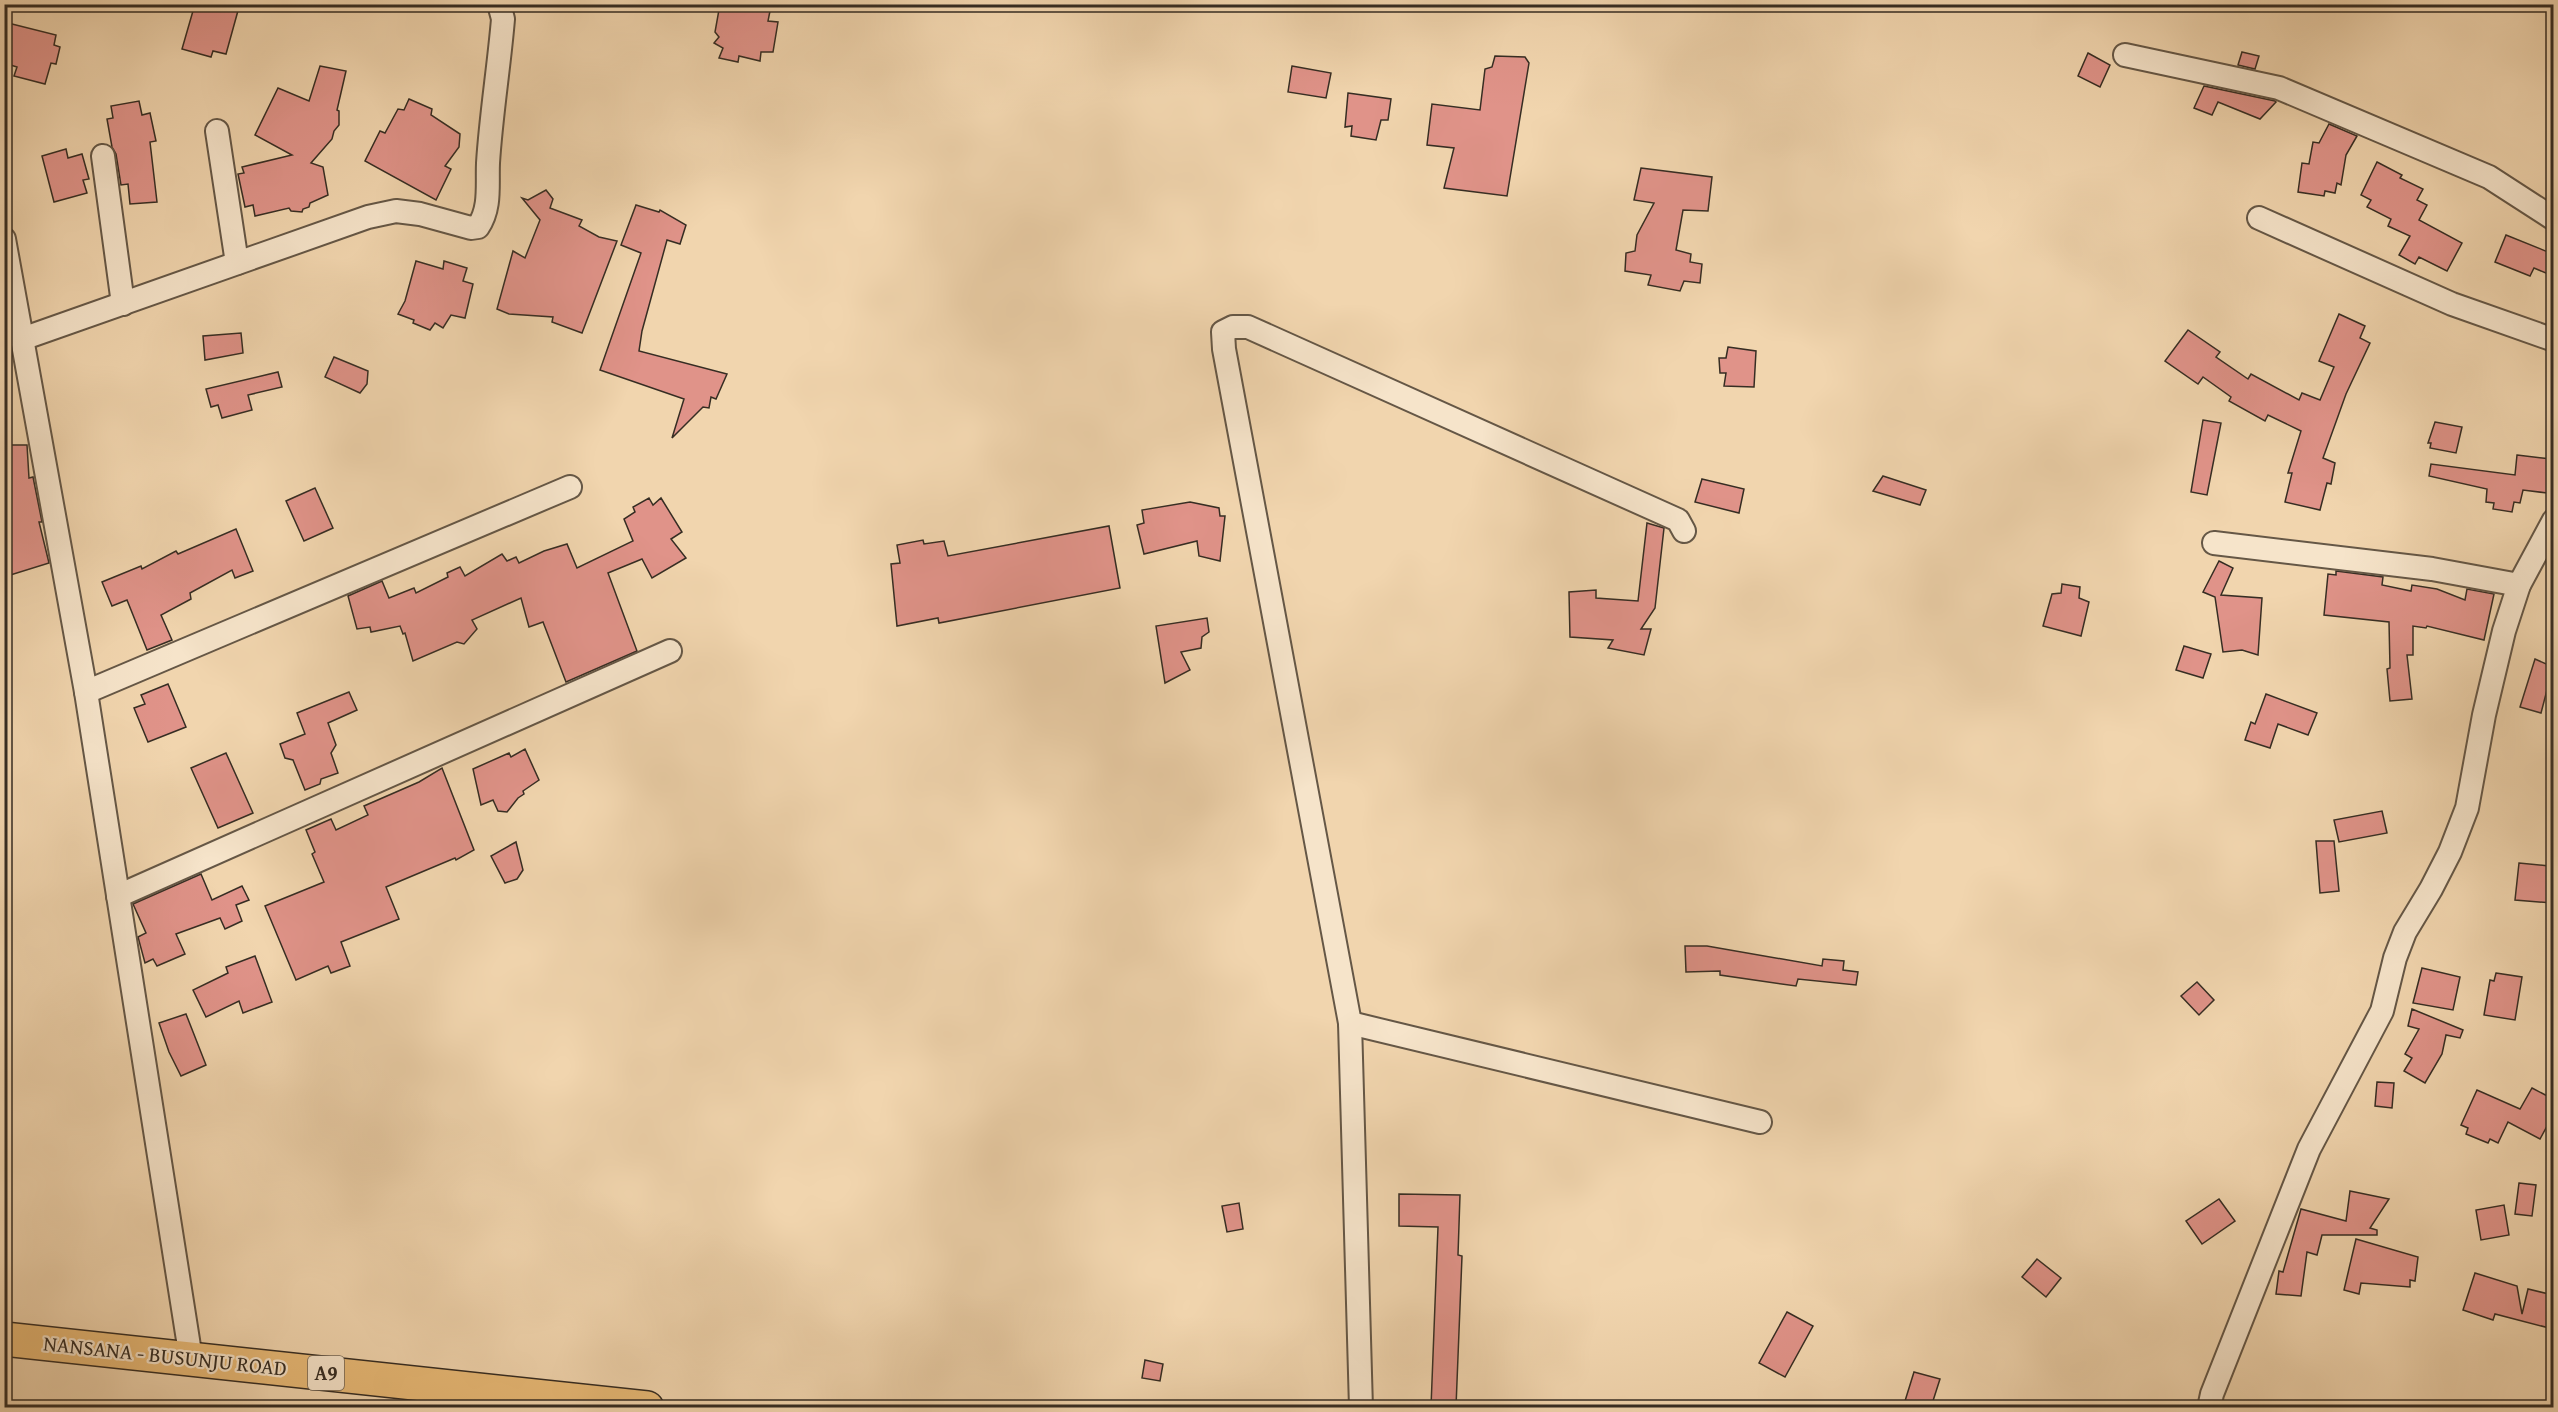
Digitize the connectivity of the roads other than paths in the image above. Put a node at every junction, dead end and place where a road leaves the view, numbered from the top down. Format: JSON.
{"nodes":[{"id":1,"x":499,"y":4,"type":"edge"},
{"id":2,"x":2125,"y":56,"type":"dead end"},
{"id":3,"x":217,"y":131,"type":"dead end"},
{"id":4,"x":103,"y":156,"type":"dead end"},
{"id":5,"x":2259,"y":218,"type":"dead end"},
{"id":6,"x":2553,"y":219,"type":"edge"},
{"id":7,"x":4,"y":239,"type":"edge"},
{"id":8,"x":237,"y":263,"type":"junction"},
{"id":9,"x":123,"y":304,"type":"junction"},
{"id":10,"x":22,"y":339,"type":"junction"},
{"id":11,"x":2553,"y":340,"type":"edge"},
{"id":12,"x":570,"y":487,"type":"dead end"},
{"id":13,"x":2553,"y":520,"type":"edge"},
{"id":14,"x":1684,"y":531,"type":"dead end"},
{"id":15,"x":2214,"y":543,"type":"dead end"},
{"id":16,"x":2519,"y":585,"type":"junction"},
{"id":17,"x":670,"y":651,"type":"dead end"},
{"id":18,"x":86,"y":692,"type":"junction"},
{"id":19,"x":118,"y":896,"type":"junction"},
{"id":20,"x":1350,"y":1023,"type":"junction"},
{"id":21,"x":1760,"y":1122,"type":"dead end"},
{"id":22,"x":4,"y":1339,"type":"edge"},
{"id":23,"x":191,"y":1359,"type":"junction"},
{"id":24,"x":647,"y":1407,"type":"edge"},
{"id":25,"x":1361,"y":1407,"type":"edge"},
{"id":26,"x":2210,"y":1407,"type":"edge"}],
"edges":[{"from":1,"to":8,"type":"street"},
{"from":2,"to":6,"type":"street"},
{"from":3,"to":8,"type":"street"},
{"from":4,"to":9,"type":"street"},
{"from":5,"to":11,"type":"street"},
{"from":7,"to":10,"type":"street"},
{"from":8,"to":9,"type":"street"},
{"from":9,"to":10,"type":"street"},
{"from":10,"to":18,"type":"street"},
{"from":12,"to":18,"type":"street"},
{"from":13,"to":16,"type":"street"},
{"from":14,"to":20,"type":"street"},
{"from":15,"to":16,"type":"street"},
{"from":16,"to":26,"type":"street"},
{"from":17,"to":19,"type":"street"},
{"from":18,"to":19,"type":"street"},
{"from":19,"to":23,"type":"street"},
{"from":20,"to":21,"type":"street"},
{"from":20,"to":25,"type":"street"},
{"from":22,"to":23,"type":"main road","name":"NANSANA - BUSUNJU ROAD","number":"A9"},
{"from":23,"to":24,"type":"main road","name":"NANSANA - BUSUNJU ROAD","number":"A9"}]}
